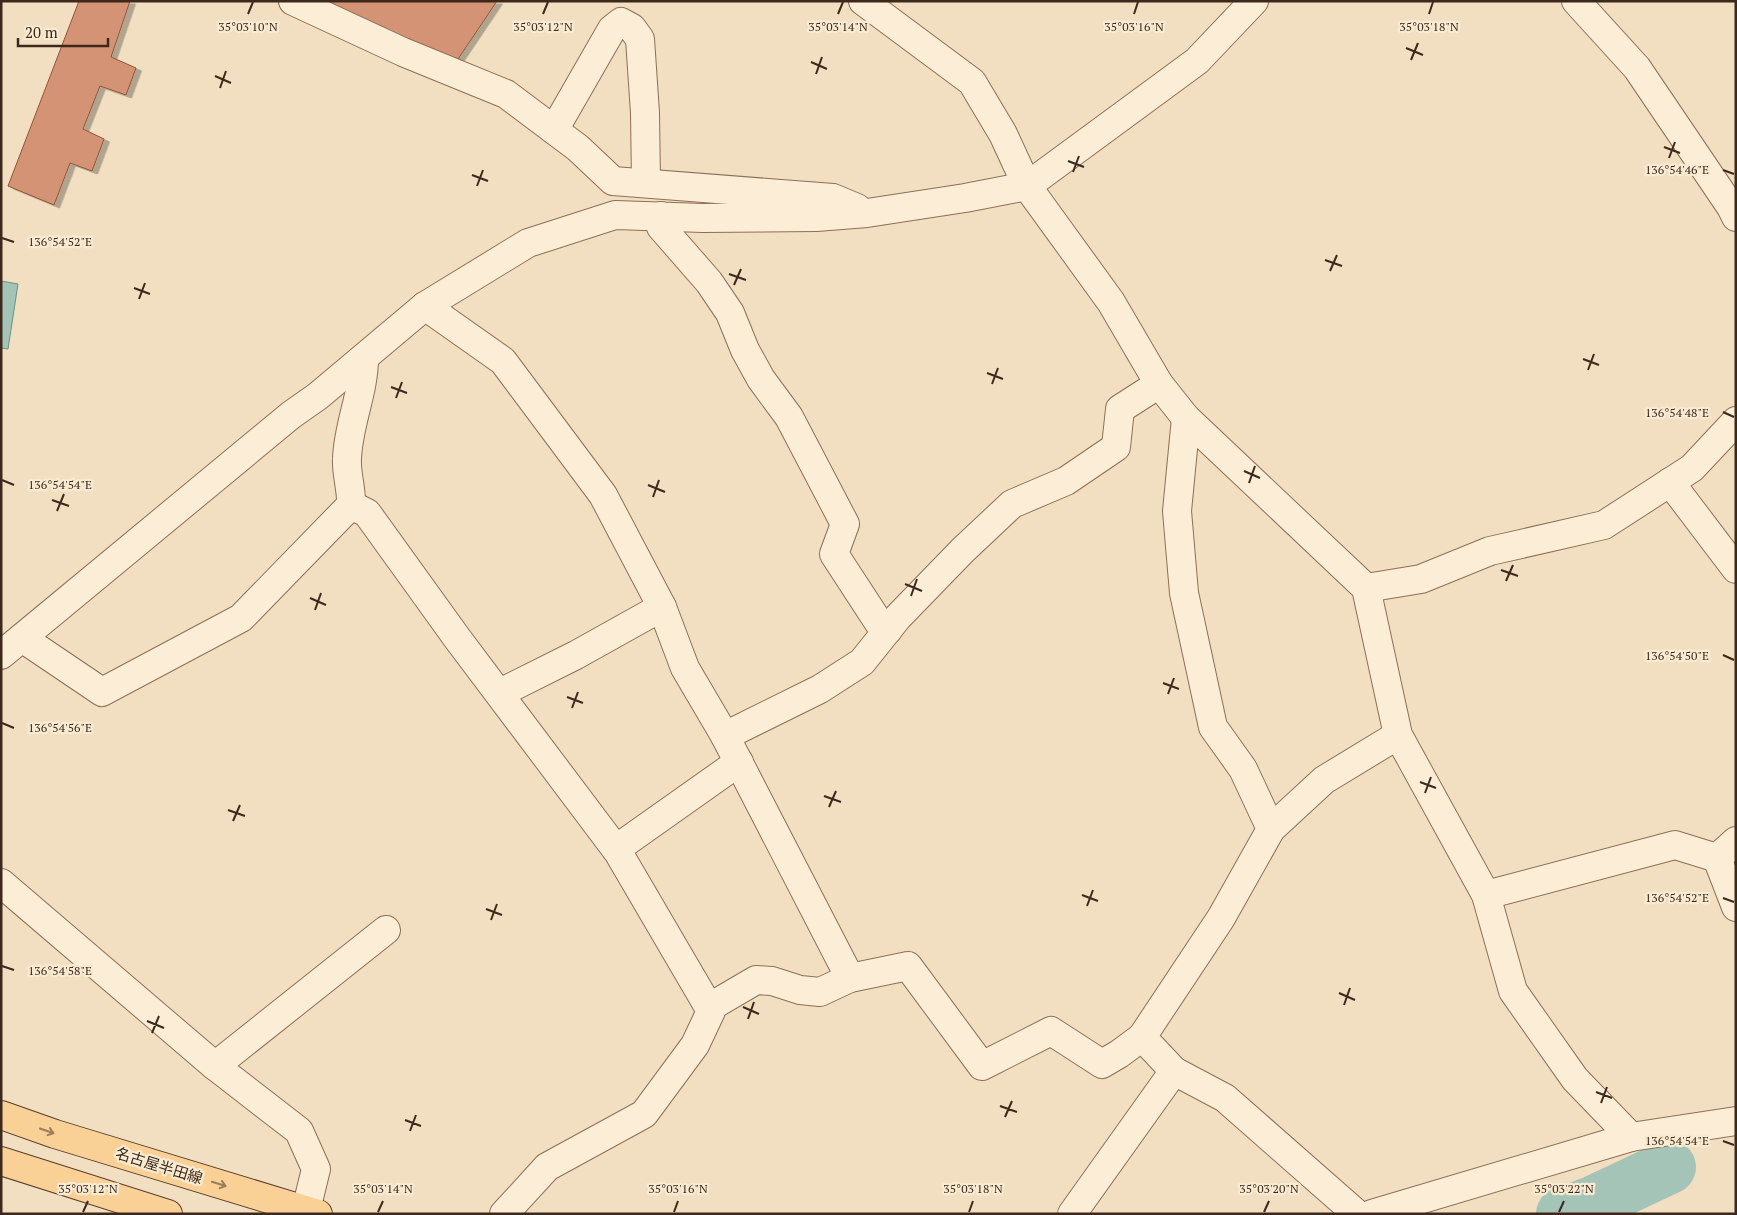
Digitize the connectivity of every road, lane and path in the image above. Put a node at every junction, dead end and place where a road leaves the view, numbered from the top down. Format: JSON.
{"nodes":[{"id":1,"x":293,"y":1,"type":"edge"},
{"id":2,"x":863,"y":1,"type":"edge"},
{"id":3,"x":1254,"y":1,"type":"edge"},
{"id":4,"x":1576,"y":1,"type":"edge"},
{"id":5,"x":554,"y":130,"type":"junction"},
{"id":6,"x":646,"y":183,"type":"junction"},
{"id":7,"x":1027,"y":186,"type":"junction"},
{"id":8,"x":868,"y":213,"type":"junction"},
{"id":9,"x":661,"y":216,"type":"junction"},
{"id":10,"x":1736,"y":217,"type":"edge"},
{"id":11,"x":425,"y":306,"type":"junction"},
{"id":12,"x":364,"y":358,"type":"junction"},
{"id":13,"x":1159,"y":384,"type":"junction"},
{"id":14,"x":1186,"y":418,"type":"junction"},
{"id":15,"x":1736,"y":421,"type":"edge"},
{"id":16,"x":1670,"y":482,"type":"junction"},
{"id":17,"x":351,"y":506,"type":"junction"},
{"id":18,"x":1736,"y":569,"type":"edge"},
{"id":19,"x":1366,"y":588,"type":"junction"},
{"id":20,"x":662,"y":607,"type":"junction"},
{"id":21,"x":888,"y":630,"type":"junction"},
{"id":22,"x":22,"y":638,"type":"junction"},
{"id":23,"x":1,"y":655,"type":"edge"},
{"id":24,"x":500,"y":693,"type":"junction"},
{"id":25,"x":1398,"y":735,"type":"junction"},
{"id":26,"x":726,"y":736,"type":"junction"},
{"id":27,"x":738,"y":762,"type":"junction"},
{"id":28,"x":1271,"y":829,"type":"junction"},
{"id":29,"x":616,"y":849,"type":"junction"},
{"id":30,"x":1726,"y":850,"type":"edge"},
{"id":31,"x":1,"y":883,"type":"edge"},
{"id":32,"x":1486,"y":895,"type":"junction"},
{"id":33,"x":1736,"y":907,"type":"edge"},
{"id":34,"x":386,"y":930,"type":"dead end"},
{"id":35,"x":850,"y":978,"type":"junction"},
{"id":36,"x":710,"y":1007,"type":"junction"},
{"id":37,"x":1142,"y":1037,"type":"junction"},
{"id":38,"x":215,"y":1066,"type":"junction"},
{"id":39,"x":1174,"y":1071,"type":"junction"},
{"id":40,"x":1,"y":1115,"type":"edge"},
{"id":41,"x":1736,"y":1121,"type":"edge"},
{"id":42,"x":1631,"y":1137,"type":"junction"},
{"id":43,"x":1,"y":1160,"type":"edge"},
{"id":44,"x":310,"y":1213,"type":"edge"},
{"id":45,"x":168,"y":1214,"type":"edge"},
{"id":46,"x":504,"y":1214,"type":"edge"},
{"id":47,"x":1072,"y":1214,"type":"edge"},
{"id":48,"x":1358,"y":1214,"type":"edge"},
{"id":49,"x":1372,"y":1214,"type":"edge"}],
"edges":[{"from":1,"to":5,"type":"street"},
{"from":2,"to":7,"type":"street"},
{"from":3,"to":7,"type":"street"},
{"from":4,"to":10,"type":"street"},
{"from":5,"to":6,"type":"street"},
{"from":5,"to":6,"type":"street"},
{"from":6,"to":8,"type":"street"},
{"from":7,"to":8,"type":"street"},
{"from":7,"to":13,"type":"street"},
{"from":8,"to":9,"type":"street"},
{"from":9,"to":11,"type":"street"},
{"from":9,"to":21,"type":"street"},
{"from":11,"to":12,"type":"street"},
{"from":11,"to":20,"type":"street"},
{"from":12,"to":17,"type":"street"},
{"from":12,"to":22,"type":"street"},
{"from":13,"to":14,"type":"street"},
{"from":13,"to":21,"type":"street"},
{"from":14,"to":19,"type":"street"},
{"from":14,"to":28,"type":"street"},
{"from":15,"to":16,"type":"street"},
{"from":16,"to":18,"type":"street"},
{"from":16,"to":19,"type":"street"},
{"from":17,"to":22,"type":"street"},
{"from":17,"to":24,"type":"street"},
{"from":19,"to":25,"type":"street"},
{"from":20,"to":24,"type":"street"},
{"from":20,"to":26,"type":"street"},
{"from":21,"to":26,"type":"street"},
{"from":22,"to":23,"type":"street"},
{"from":24,"to":29,"type":"street"},
{"from":25,"to":28,"type":"street"},
{"from":25,"to":32,"type":"street"},
{"from":26,"to":27,"type":"street"},
{"from":27,"to":29,"type":"street"},
{"from":27,"to":35,"type":"street"},
{"from":28,"to":37,"type":"street"},
{"from":29,"to":36,"type":"street"},
{"from":30,"to":32,"type":"street"},
{"from":30,"to":33,"type":"street"},
{"from":31,"to":38,"type":"street"},
{"from":32,"to":42,"type":"street"},
{"from":34,"to":38,"type":"street"},
{"from":35,"to":36,"type":"street"},
{"from":35,"to":37,"type":"street"},
{"from":36,"to":46,"type":"street"},
{"from":37,"to":39,"type":"street"},
{"from":38,"to":44,"type":"street"},
{"from":39,"to":47,"type":"street"},
{"from":39,"to":48,"type":"street"},
{"from":40,"to":44,"type":"main road","name":"名古屋半田線","one_way":true},
{"from":41,"to":42,"type":"street"},
{"from":42,"to":49,"type":"street"},
{"from":43,"to":45,"type":"main road"}]}
